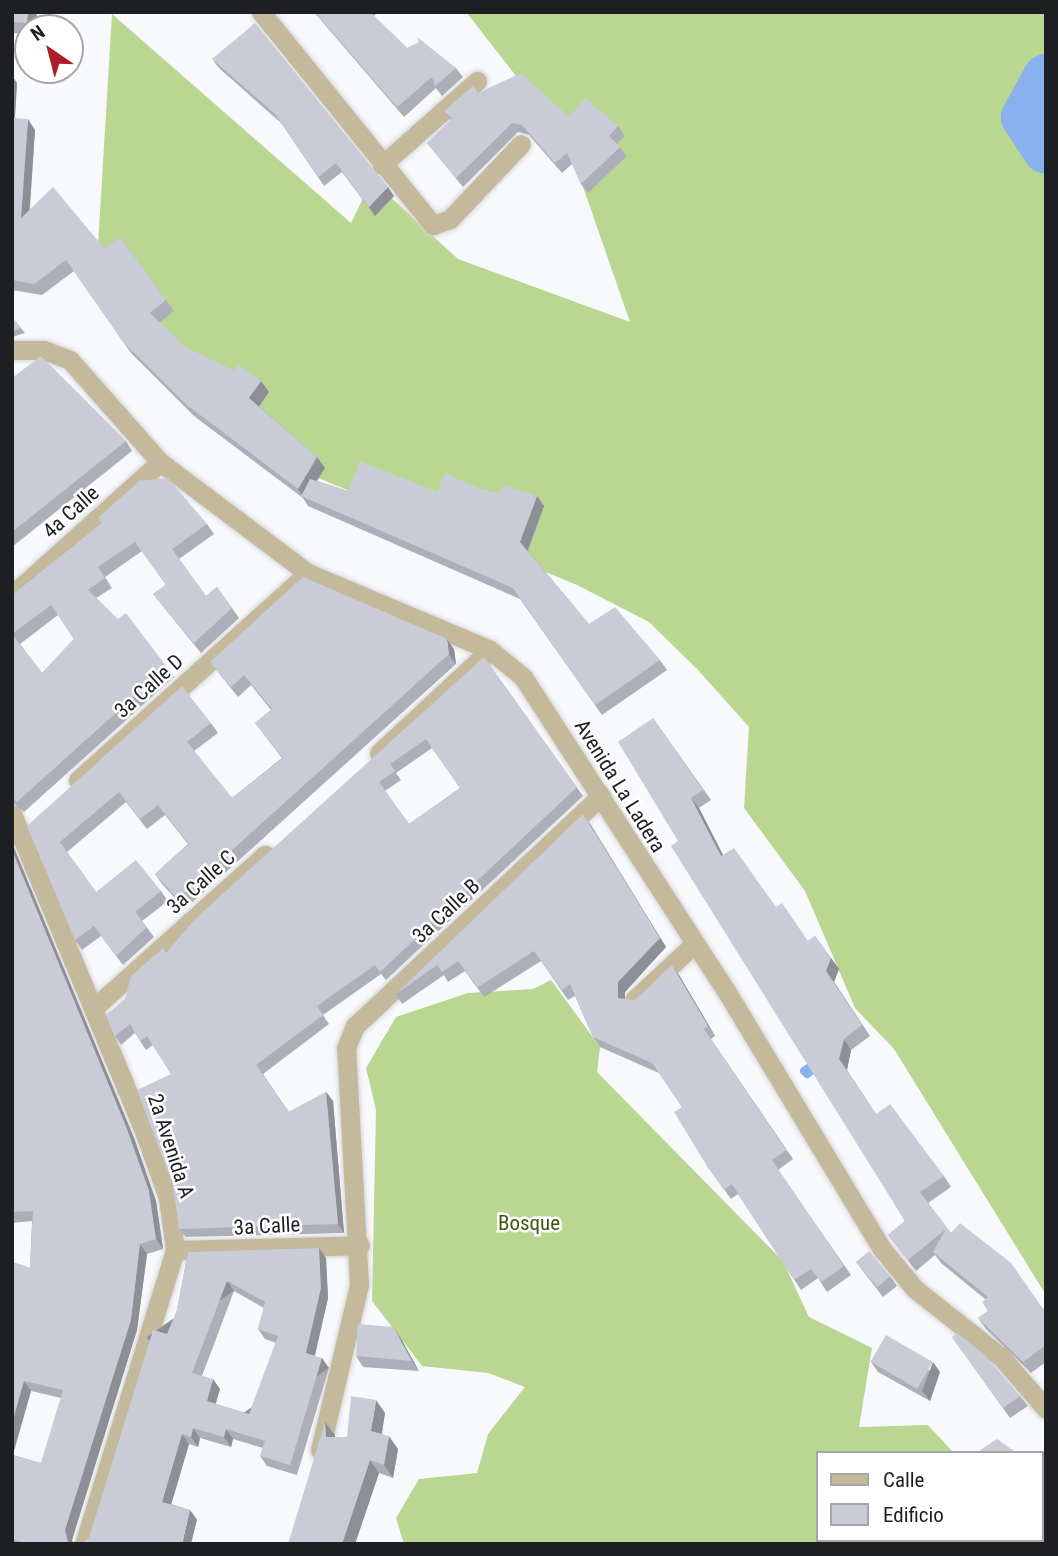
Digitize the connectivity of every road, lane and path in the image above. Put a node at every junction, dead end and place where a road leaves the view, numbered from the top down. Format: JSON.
{"nodes":[{"id":1,"x":261,"y":12,"type":"edge"},
{"id":2,"x":477,"y":81,"type":"dead end"},
{"id":3,"x":522,"y":144,"type":"dead end"},
{"id":4,"x":382,"y":165,"type":"junction"},
{"id":5,"x":14,"y":350,"type":"edge"},
{"id":6,"x":160,"y":462,"type":"junction"},
{"id":7,"x":308,"y":573,"type":"junction"},
{"id":8,"x":12,"y":595,"type":"edge"},
{"id":9,"x":490,"y":650,"type":"junction"},
{"id":10,"x":361,"y":769,"type":"edge"},
{"id":11,"x":61,"y":795,"type":"edge"},
{"id":12,"x":601,"y":796,"type":"junction"},
{"id":13,"x":41,"y":814,"type":"edge"},
{"id":14,"x":16,"y":823,"type":"edge"},
{"id":15,"x":280,"y":842,"type":"edge"},
{"id":16,"x":694,"y":944,"type":"junction"},
{"id":17,"x":634,"y":1000,"type":"edge"},
{"id":18,"x":96,"y":1006,"type":"junction"},
{"id":19,"x":360,"y":1245,"type":"junction"},
{"id":20,"x":175,"y":1250,"type":"junction"},
{"id":21,"x":1046,"y":1409,"type":"edge"},
{"id":22,"x":315,"y":1467,"type":"edge"},
{"id":23,"x":83,"y":1544,"type":"edge"}],
"edges":[{"from":1,"to":4,"type":"street"},
{"from":2,"to":4,"type":"street"},
{"from":3,"to":4,"type":"street"},
{"from":5,"to":6,"type":"street","name":"Avenida La Ladera"},
{"from":6,"to":7,"type":"street","name":"Avenida La Ladera"},
{"from":6,"to":8,"type":"street","name":"4a Calle"},
{"from":7,"to":9,"type":"street","name":"Avenida La Ladera"},
{"from":7,"to":11,"type":"street","name":"3a Calle D"},
{"from":9,"to":10,"type":"street"},
{"from":9,"to":12,"type":"street","name":"Avenida La Ladera"},
{"from":12,"to":16,"type":"street","name":"Avenida La Ladera"},
{"from":12,"to":19,"type":"street","name":"3a Calle B"},
{"from":13,"to":14,"type":"street"},
{"from":14,"to":18,"type":"street","name":"2a Avenida A"},
{"from":15,"to":18,"type":"street","name":"3a Calle C"},
{"from":16,"to":17,"type":"street"},
{"from":16,"to":21,"type":"street","name":"Avenida La Ladera"},
{"from":18,"to":20,"type":"street","name":"2a Avenida A"},
{"from":19,"to":20,"type":"street","name":"3a Calle"},
{"from":19,"to":22,"type":"street"},
{"from":20,"to":23,"type":"street","name":"2a Avenida A"}]}
